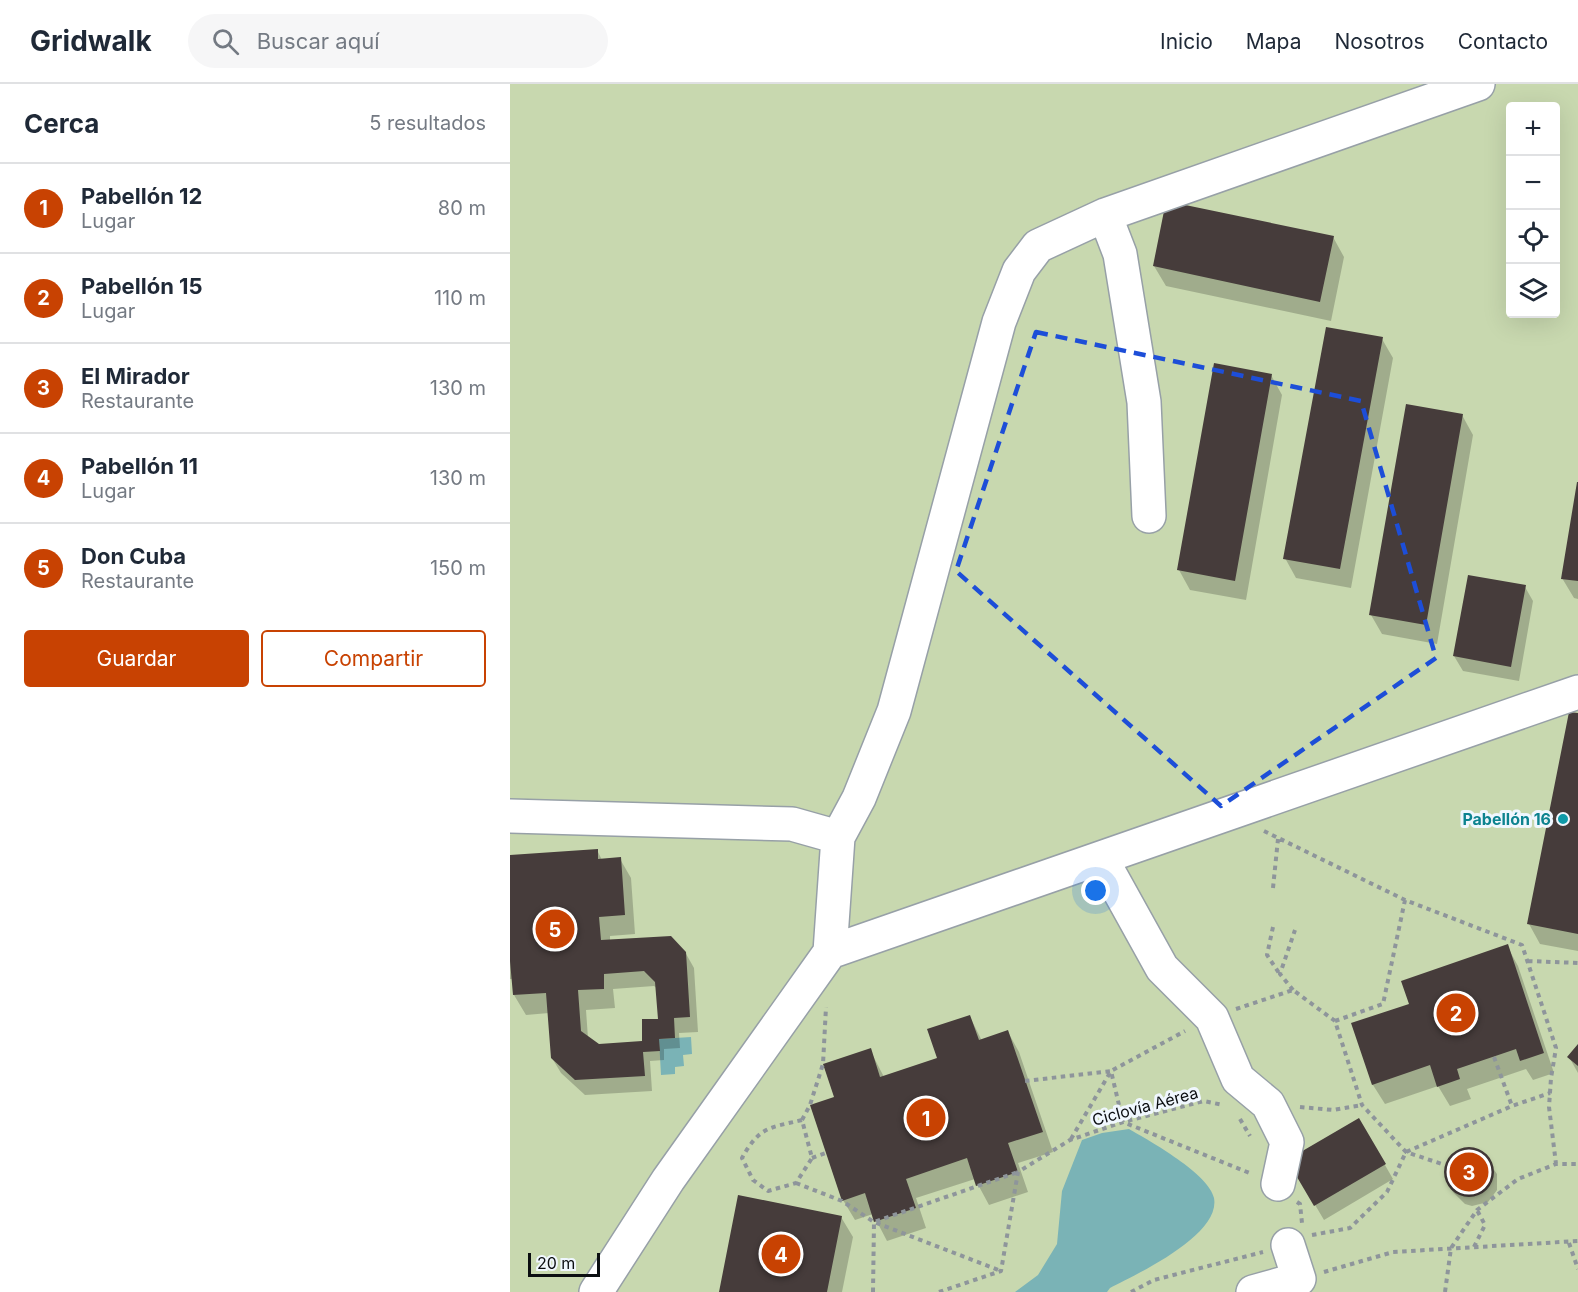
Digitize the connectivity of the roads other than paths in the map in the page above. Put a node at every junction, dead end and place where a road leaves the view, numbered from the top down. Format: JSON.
{"nodes":[{"id":1,"x":1478,"y":84,"type":"edge"},
{"id":2,"x":1105,"y":215,"type":"junction"},
{"id":3,"x":1149,"y":516,"type":"dead end"},
{"id":4,"x":1578,"y":692,"type":"edge"},
{"id":5,"x":510,"y":816,"type":"edge"},
{"id":6,"x":838,"y":837,"type":"junction"},
{"id":7,"x":1101,"y":858,"type":"junction"},
{"id":8,"x":830,"y":952,"type":"junction"},
{"id":9,"x":1278,"y":1184,"type":"road end"},
{"id":10,"x":1294,"y":1242,"type":"road end"},
{"id":11,"x":596,"y":1292,"type":"edge"},
{"id":12,"x":1253,"y":1292,"type":"edge"}],
"edges":[{"from":1,"to":2,"type":"lane"},
{"from":2,"to":3,"type":"lane"},
{"from":2,"to":6,"type":"lane"},
{"from":4,"to":7,"type":"lane"},
{"from":5,"to":6,"type":"lane"},
{"from":6,"to":8,"type":"lane"},
{"from":7,"to":8,"type":"lane"},
{"from":7,"to":9,"type":"lane"},
{"from":8,"to":11,"type":"lane"},
{"from":10,"to":12,"type":"lane"}]}
